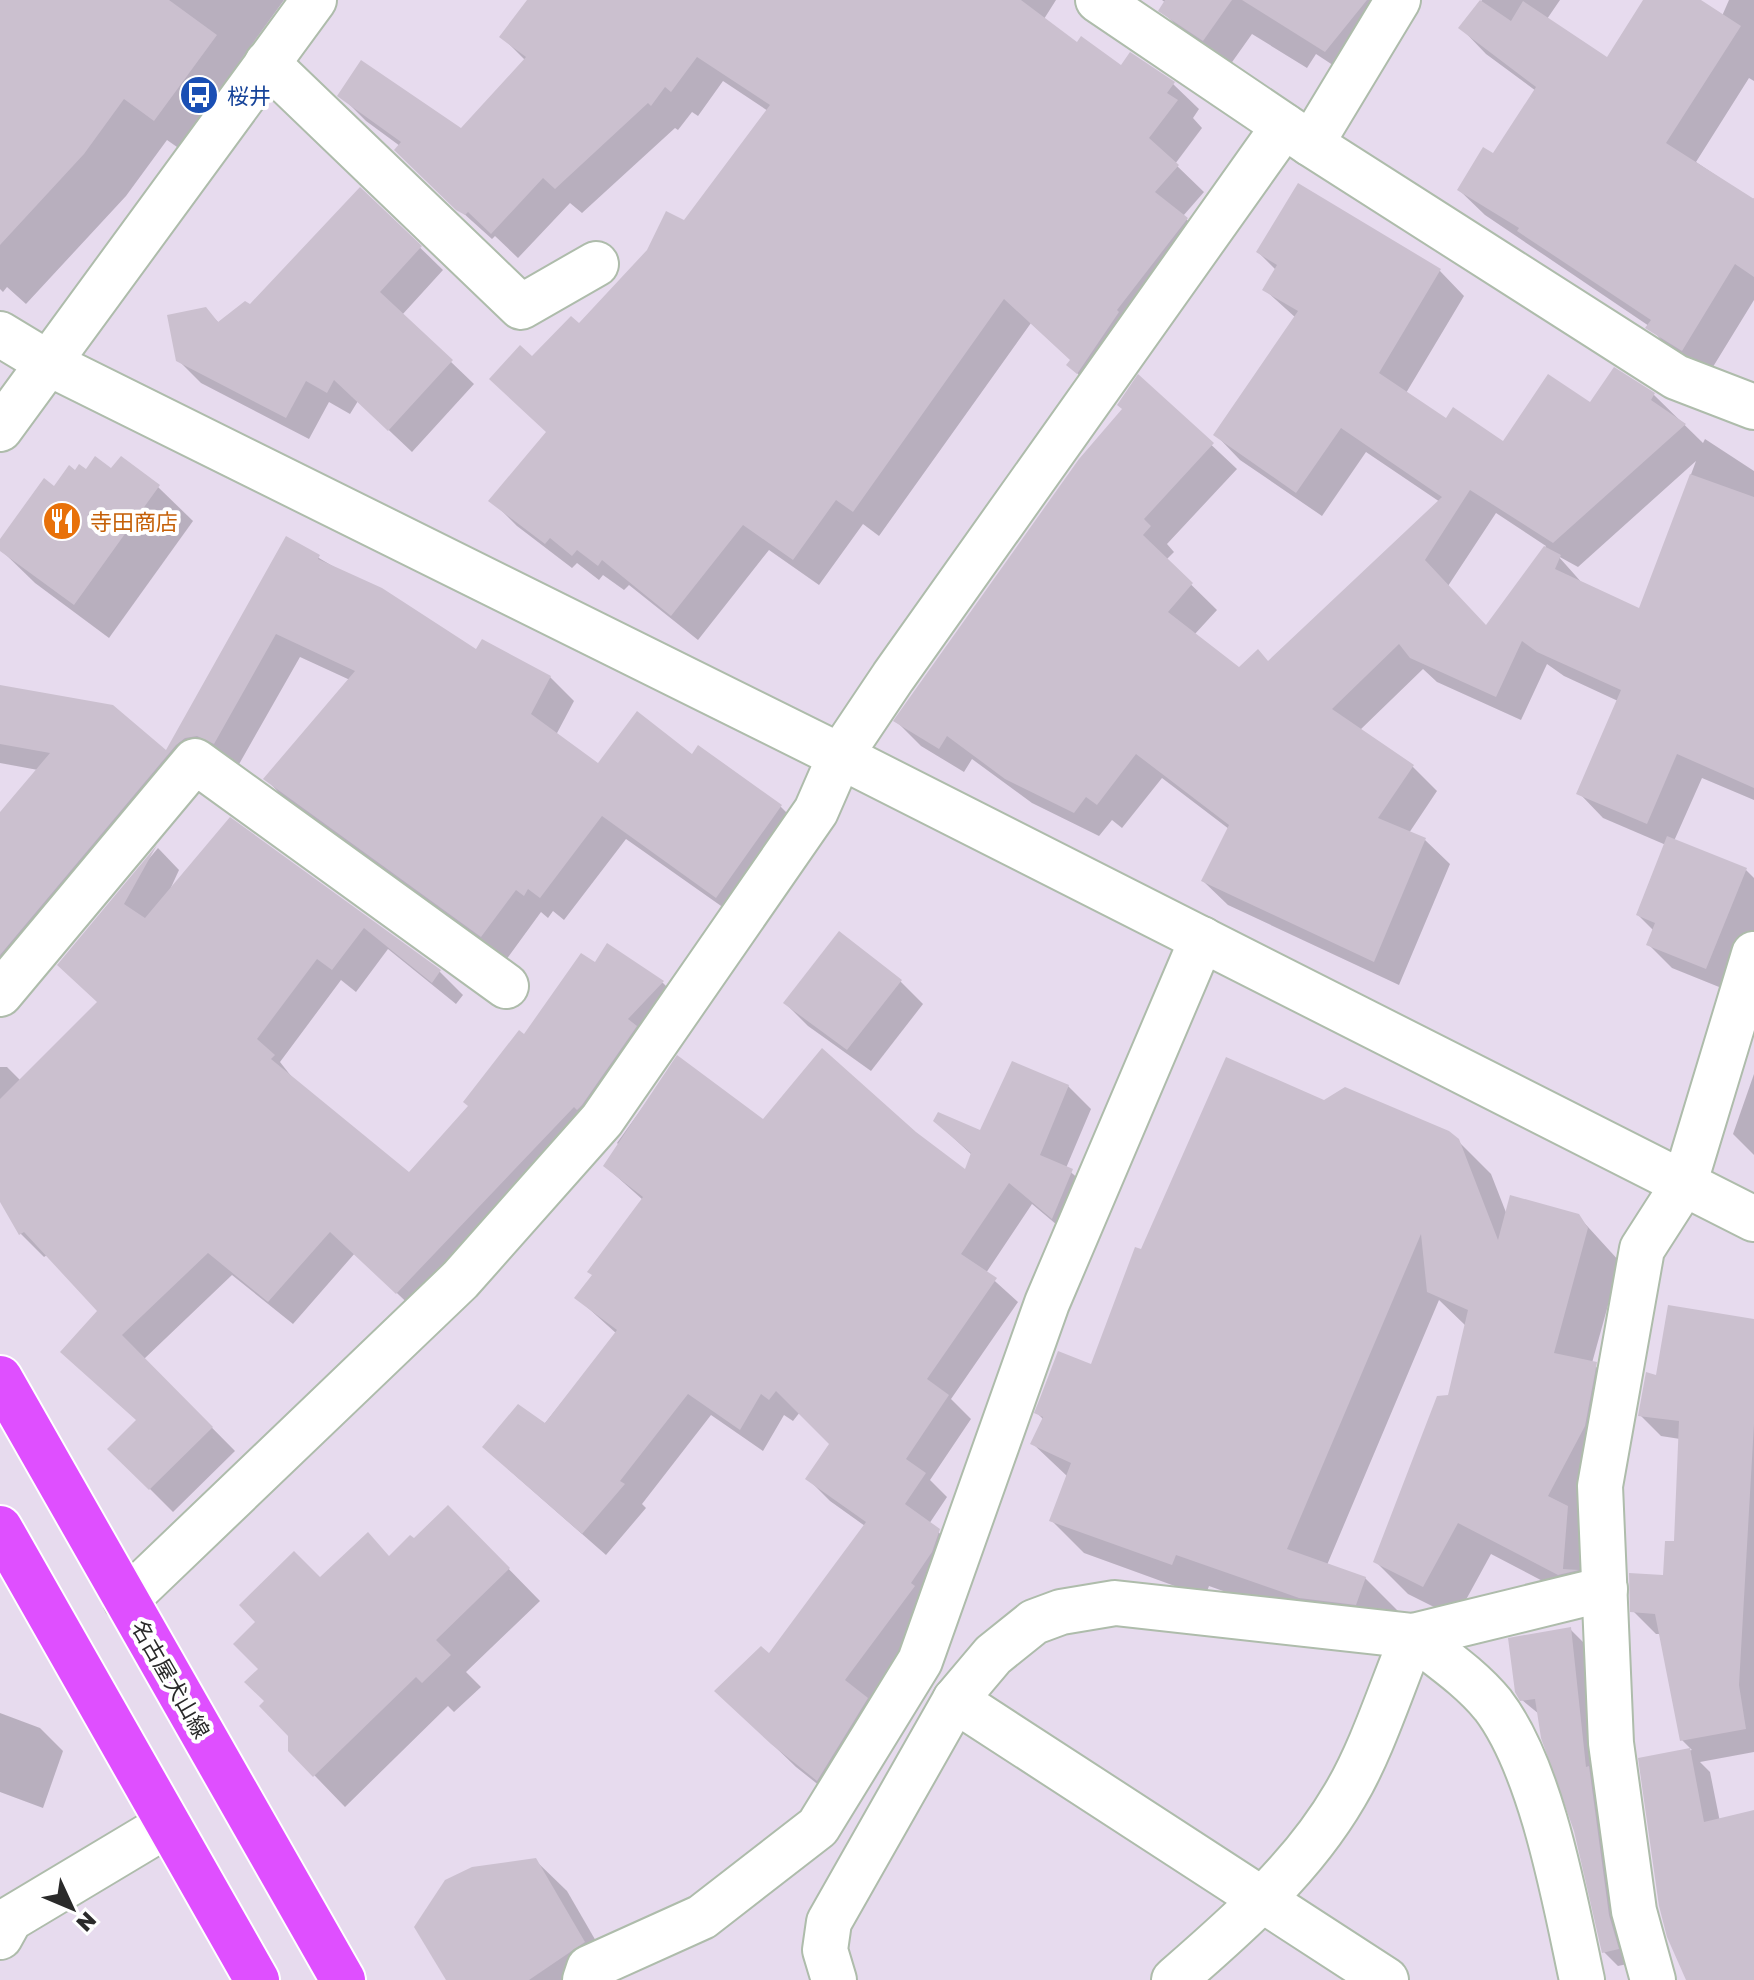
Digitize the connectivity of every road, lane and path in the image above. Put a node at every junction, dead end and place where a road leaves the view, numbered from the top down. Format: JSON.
{"nodes":[{"id":1,"x":314,"y":0,"type":"edge"},
{"id":2,"x":1098,"y":0,"type":"edge"},
{"id":3,"x":1398,"y":0,"type":"edge"},
{"id":4,"x":267,"y":63,"type":"junction"},
{"id":5,"x":1298,"y":135,"type":"junction"},
{"id":6,"x":596,"y":264,"type":"dead end"},
{"id":7,"x":0,"y":334,"type":"edge"},
{"id":8,"x":48,"y":363,"type":"junction"},
{"id":9,"x":1754,"y":407,"type":"edge"},
{"id":10,"x":0,"y":429,"type":"edge"},
{"id":11,"x":840,"y":756,"type":"junction"},
{"id":12,"x":1202,"y":939,"type":"junction"},
{"id":13,"x":1754,"y":954,"type":"edge"},
{"id":14,"x":506,"y":986,"type":"dead end"},
{"id":15,"x":0,"y":994,"type":"edge"},
{"id":16,"x":1685,"y":1182,"type":"junction"},
{"id":17,"x":1754,"y":1219,"type":"edge"},
{"id":18,"x":0,"y":1378,"type":"edge"},
{"id":19,"x":0,"y":1528,"type":"edge"},
{"id":20,"x":1605,"y":1589,"type":"junction"},
{"id":21,"x":126,"y":1600,"type":"junction"},
{"id":22,"x":1413,"y":1636,"type":"junction"},
{"id":23,"x":955,"y":1700,"type":"junction"},
{"id":24,"x":167,"y":1825,"type":"junction"},
{"id":25,"x":1264,"y":1901,"type":"junction"},
{"id":26,"x":0,"y":1937,"type":"edge"},
{"id":27,"x":257,"y":1980,"type":"edge"},
{"id":28,"x":343,"y":1980,"type":"edge"},
{"id":29,"x":585,"y":1980,"type":"edge"},
{"id":30,"x":834,"y":1980,"type":"edge"},
{"id":31,"x":1174,"y":1980,"type":"edge"},
{"id":32,"x":1386,"y":1980,"type":"edge"},
{"id":33,"x":1582,"y":1980,"type":"edge"},
{"id":34,"x":1653,"y":1980,"type":"edge"}],
"edges":[{"from":1,"to":4,"type":"street"},
{"from":2,"to":5,"type":"street"},
{"from":3,"to":5,"type":"street"},
{"from":4,"to":6,"type":"street"},
{"from":4,"to":8,"type":"street"},
{"from":5,"to":9,"type":"street"},
{"from":5,"to":11,"type":"street"},
{"from":7,"to":8,"type":"street"},
{"from":8,"to":10,"type":"street"},
{"from":8,"to":11,"type":"street"},
{"from":11,"to":12,"type":"street"},
{"from":11,"to":21,"type":"street"},
{"from":12,"to":16,"type":"street"},
{"from":12,"to":29,"type":"street"},
{"from":13,"to":16,"type":"street"},
{"from":14,"to":15,"type":"street"},
{"from":16,"to":17,"type":"street"},
{"from":16,"to":20,"type":"street"},
{"from":18,"to":21,"type":"main road","name":"名古屋犬山線"},
{"from":19,"to":24,"type":"main road"},
{"from":20,"to":22,"type":"street"},
{"from":20,"to":34,"type":"street"},
{"from":21,"to":28,"type":"main road","name":"名古屋犬山線"},
{"from":22,"to":23,"type":"street"},
{"from":22,"to":25,"type":"street"},
{"from":22,"to":33,"type":"street"},
{"from":23,"to":25,"type":"street"},
{"from":23,"to":30,"type":"street"},
{"from":24,"to":26,"type":"street"},
{"from":24,"to":27,"type":"main road"},
{"from":25,"to":31,"type":"street"},
{"from":25,"to":32,"type":"street"}]}
